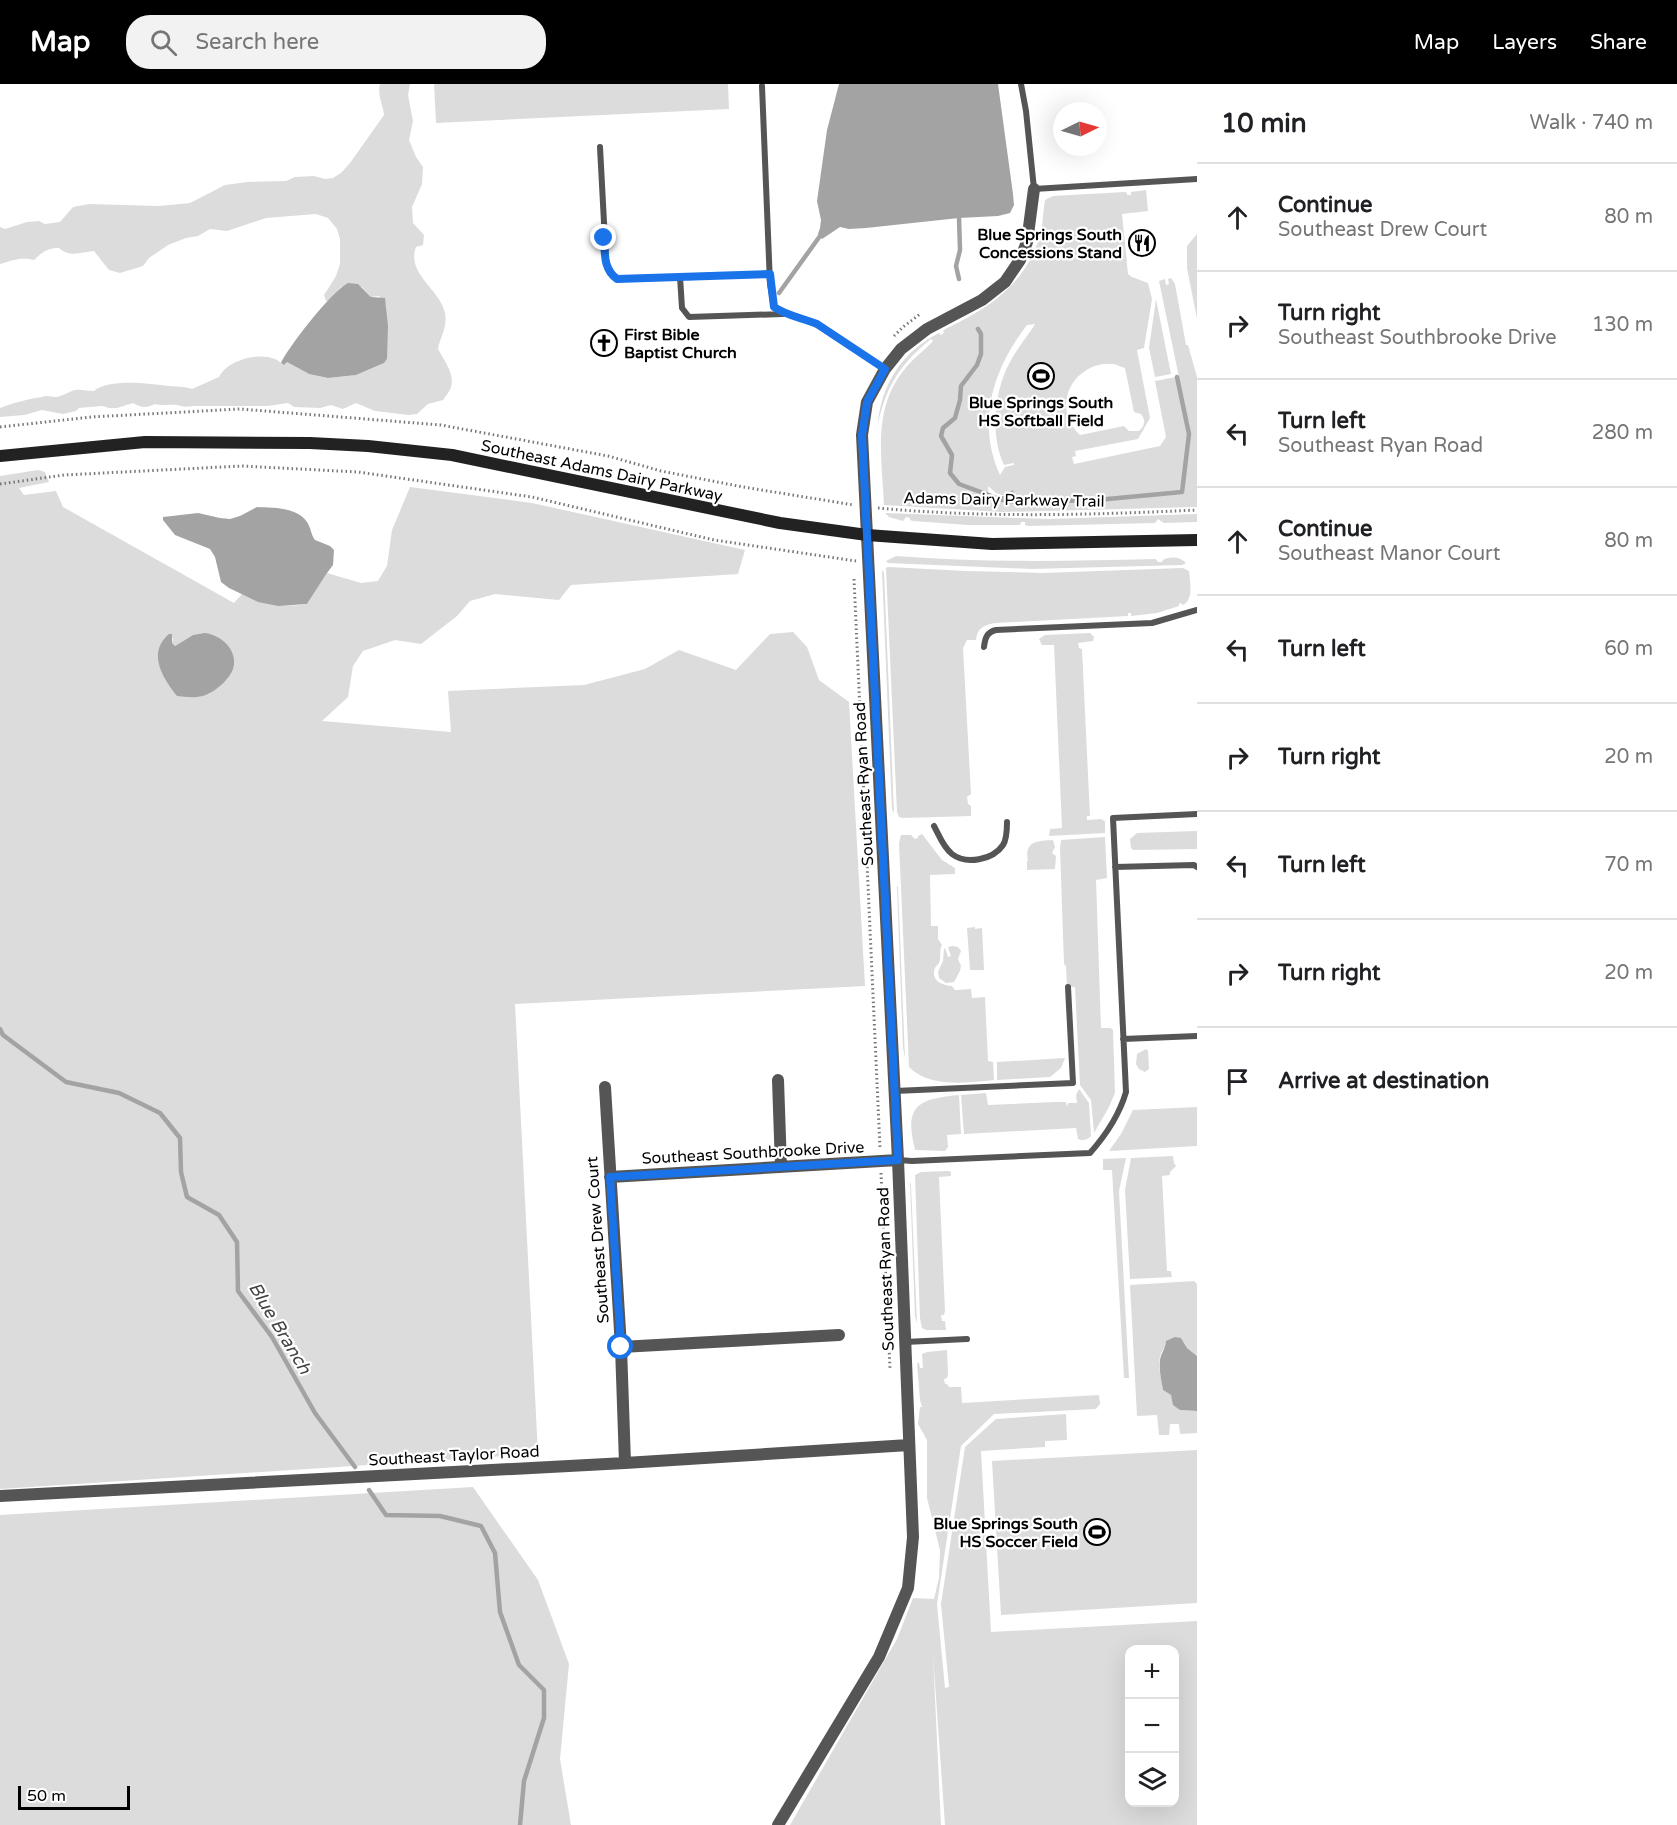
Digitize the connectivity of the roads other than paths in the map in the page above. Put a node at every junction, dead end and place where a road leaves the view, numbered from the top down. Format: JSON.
{"nodes":[{"id":1,"x":1021,"y":84,"type":"edge"},
{"id":2,"x":762,"y":86,"type":"dead end"},
{"id":3,"x":600,"y":147,"type":"dead end"},
{"id":4,"x":1197,"y":179,"type":"edge"},
{"id":5,"x":1034,"y":189,"type":"junction"},
{"id":6,"x":770,"y":274,"type":"junction"},
{"id":7,"x":680,"y":277,"type":"junction"},
{"id":8,"x":783,"y":314,"type":"junction"},
{"id":9,"x":885,"y":369,"type":"junction"},
{"id":10,"x":0,"y":456,"type":"edge"},
{"id":11,"x":867,"y":535,"type":"junction"},
{"id":12,"x":1197,"y":540,"type":"edge"},
{"id":13,"x":1197,"y":610,"type":"edge"},
{"id":14,"x":984,"y":647,"type":"dead end"},
{"id":15,"x":1197,"y":814,"type":"edge"},
{"id":16,"x":1008,"y":822,"type":"dead end"},
{"id":17,"x":934,"y":825,"type":"dead end"},
{"id":18,"x":1115,"y":867,"type":"junction"},
{"id":19,"x":1197,"y":867,"type":"edge"},
{"id":20,"x":1068,"y":987,"type":"dead end"},
{"id":21,"x":1197,"y":1036,"type":"edge"},
{"id":22,"x":1123,"y":1040,"type":"junction"},
{"id":23,"x":778,"y":1080,"type":"dead end"},
{"id":24,"x":605,"y":1087,"type":"dead end"},
{"id":25,"x":895,"y":1091,"type":"junction"},
{"id":26,"x":898,"y":1160,"type":"junction"},
{"id":27,"x":781,"y":1167,"type":"junction"},
{"id":28,"x":610,"y":1177,"type":"junction"},
{"id":29,"x":839,"y":1335,"type":"dead end"},
{"id":30,"x":967,"y":1339,"type":"dead end"},
{"id":31,"x":904,"y":1342,"type":"junction"},
{"id":32,"x":621,"y":1347,"type":"junction"},
{"id":33,"x":909,"y":1445,"type":"junction"},
{"id":34,"x":625,"y":1463,"type":"junction"},
{"id":35,"x":0,"y":1496,"type":"edge"},
{"id":36,"x":778,"y":1825,"type":"edge"}],
"edges":[{"from":1,"to":5,"type":"lane"},
{"from":2,"to":6,"type":"lane"},
{"from":3,"to":7,"type":"lane"},
{"from":4,"to":5,"type":"lane"},
{"from":5,"to":9,"type":"street","name":"Southeast Ryan Road"},
{"from":6,"to":7,"type":"lane"},
{"from":6,"to":8,"type":"lane"},
{"from":7,"to":8,"type":"lane"},
{"from":8,"to":9,"type":"lane"},
{"from":9,"to":11,"type":"street","name":"Southeast Ryan Road"},
{"from":10,"to":11,"type":"main road","name":"Southeast Adams Dairy Parkway"},
{"from":11,"to":12,"type":"main road","name":"Southeast Adams Dairy Parkway"},
{"from":11,"to":25,"type":"street","name":"Southeast Ryan Road"},
{"from":13,"to":14,"type":"lane"},
{"from":15,"to":18,"type":"lane"},
{"from":16,"to":17,"type":"lane"},
{"from":18,"to":19,"type":"lane"},
{"from":18,"to":22,"type":"lane"},
{"from":20,"to":25,"type":"lane"},
{"from":21,"to":22,"type":"lane"},
{"from":22,"to":26,"type":"lane"},
{"from":23,"to":27,"type":"street"},
{"from":24,"to":28,"type":"street","name":"Southeast Drew Court"},
{"from":25,"to":26,"type":"street","name":"Southeast Ryan Road"},
{"from":26,"to":27,"type":"street","name":"Southeast Southbrooke Drive"},
{"from":26,"to":31,"type":"street","name":"Southeast Ryan Road"},
{"from":27,"to":28,"type":"street","name":"Southeast Southbrooke Drive"},
{"from":28,"to":32,"type":"street","name":"Southeast Drew Court"},
{"from":29,"to":32,"type":"street"},
{"from":30,"to":31,"type":"lane"},
{"from":31,"to":33,"type":"street","name":"Southeast Ryan Road"},
{"from":32,"to":34,"type":"street","name":"Southeast Drew Court"},
{"from":33,"to":34,"type":"street","name":"Southeast Taylor Road"},
{"from":33,"to":36,"type":"street","name":"Southeast Ryan Road"},
{"from":34,"to":35,"type":"street","name":"Southeast Taylor Road"}]}
